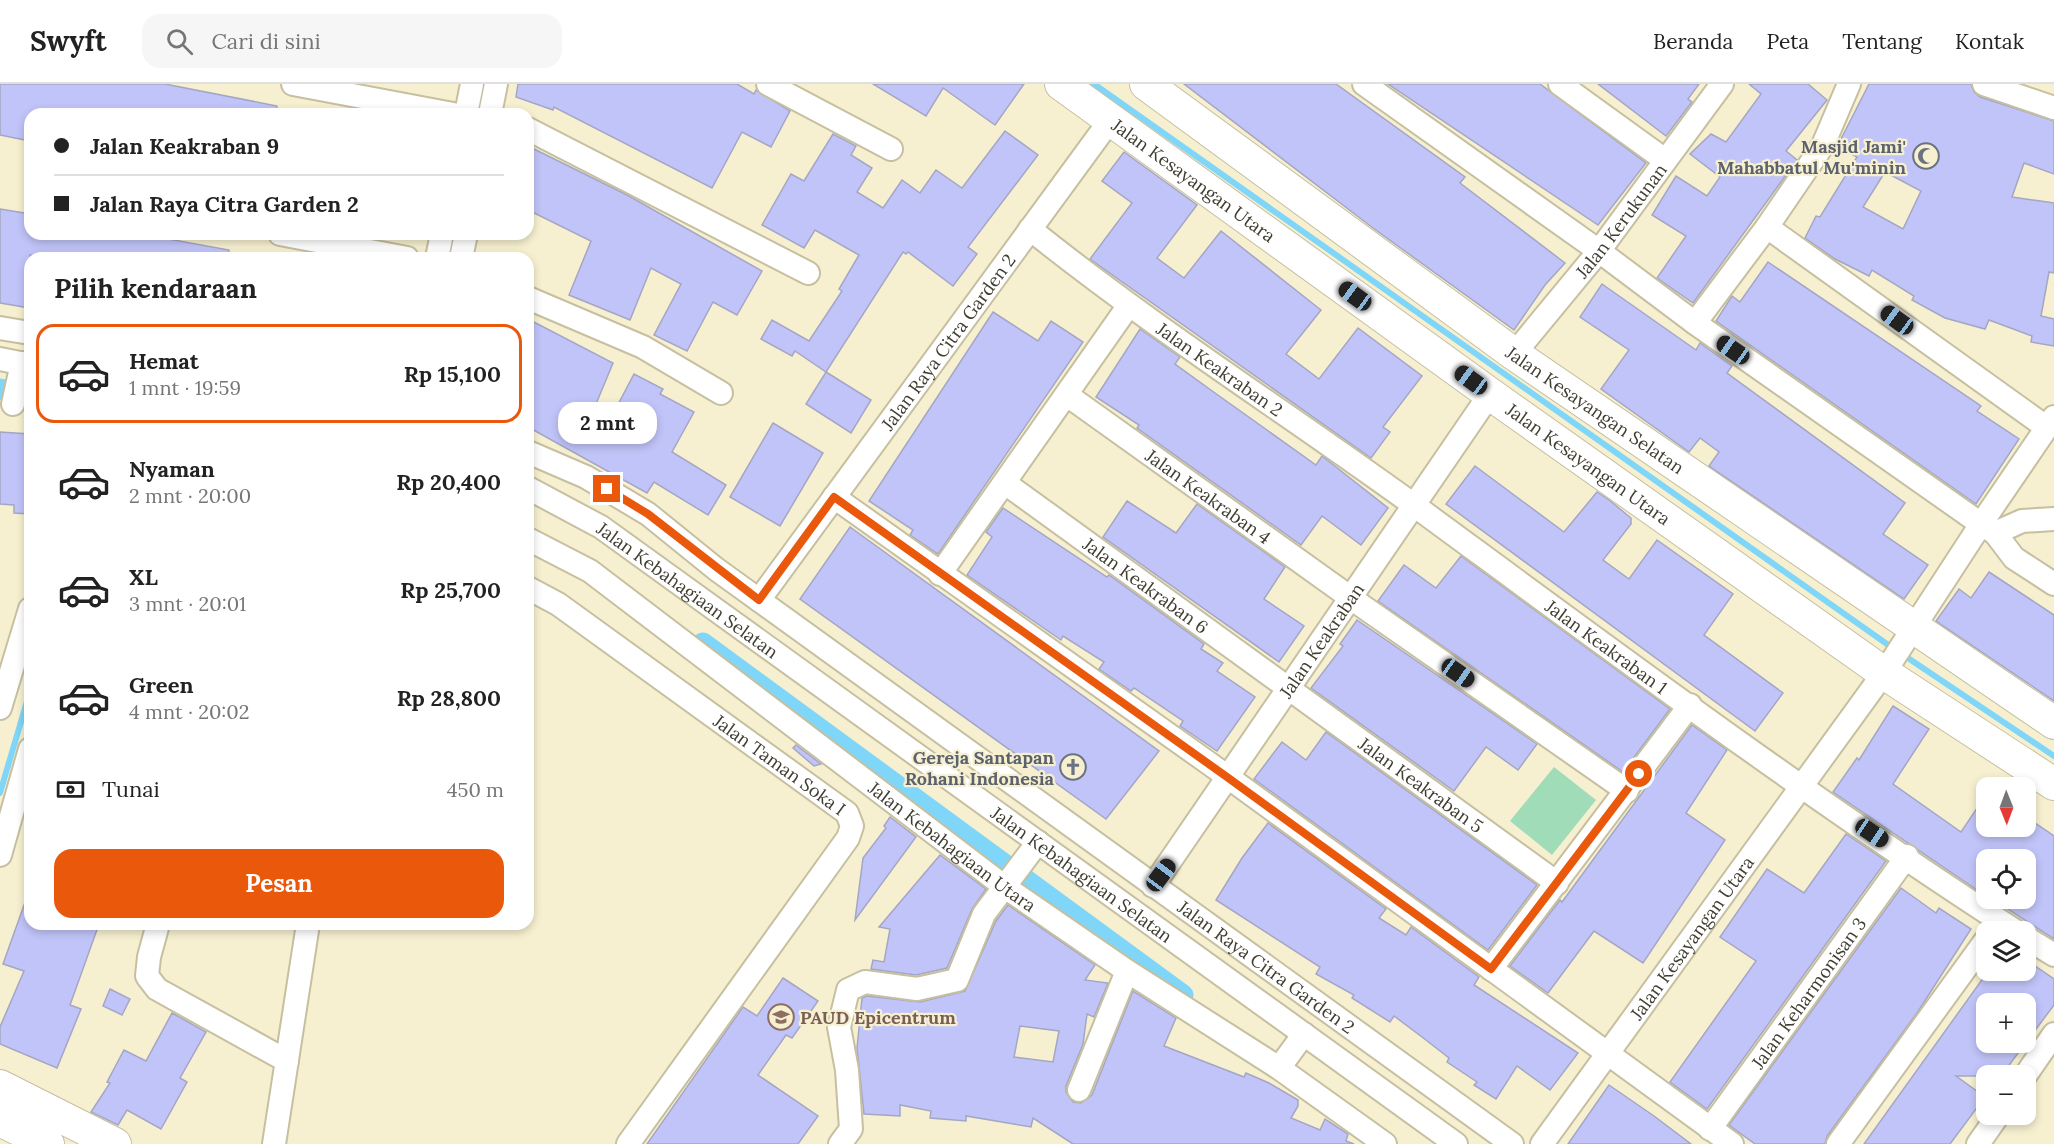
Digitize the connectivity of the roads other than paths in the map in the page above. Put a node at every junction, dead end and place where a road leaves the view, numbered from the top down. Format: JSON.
{"nodes":[{"id":1,"x":293,"y":84,"type":"edge"},
{"id":2,"x":472,"y":84,"type":"edge"},
{"id":3,"x":496,"y":84,"type":"edge"},
{"id":4,"x":768,"y":84,"type":"edge"},
{"id":5,"x":1061,"y":84,"type":"edge"},
{"id":6,"x":1137,"y":84,"type":"edge"},
{"id":7,"x":1146,"y":84,"type":"edge"},
{"id":8,"x":1364,"y":84,"type":"edge"},
{"id":9,"x":1560,"y":84,"type":"edge"},
{"id":10,"x":1722,"y":84,"type":"edge"},
{"id":11,"x":1849,"y":84,"type":"edge"},
{"id":12,"x":1984,"y":84,"type":"edge"},
{"id":13,"x":421,"y":108,"type":"edge"},
{"id":14,"x":467,"y":108,"type":"edge"},
{"id":15,"x":491,"y":108,"type":"edge"},
{"id":16,"x":2054,"y":108,"type":"edge"},
{"id":17,"x":1113,"y":117,"type":"junction"},
{"id":18,"x":534,"y":132,"type":"edge"},
{"id":19,"x":891,"y":149,"type":"dead end"},
{"id":20,"x":1665,"y":160,"type":"junction"},
{"id":21,"x":1767,"y":227,"type":"junction"},
{"id":22,"x":1030,"y":229,"type":"junction"},
{"id":23,"x":312,"y":240,"type":"edge"},
{"id":24,"x":1599,"y":251,"type":"junction"},
{"id":25,"x":376,"y":252,"type":"edge"},
{"id":26,"x":808,"y":273,"type":"dead end"},
{"id":27,"x":534,"y":300,"type":"edge"},
{"id":28,"x":1129,"y":305,"type":"junction"},
{"id":29,"x":1695,"y":323,"type":"junction"},
{"id":30,"x":0,"y":328,"type":"edge"},
{"id":31,"x":24,"y":332,"type":"edge"},
{"id":32,"x":1514,"y":354,"type":"junction"},
{"id":33,"x":18,"y":365,"type":"edge"},
{"id":34,"x":721,"y":393,"type":"dead end"},
{"id":35,"x":1490,"y":394,"type":"junction"},
{"id":36,"x":1067,"y":395,"type":"junction"},
{"id":37,"x":14,"y":403,"type":"edge"},
{"id":38,"x":2050,"y":422,"type":"edge"},
{"id":39,"x":534,"y":455,"type":"edge"},
{"id":40,"x":1005,"y":483,"type":"junction"},
{"id":41,"x":534,"y":491,"type":"edge"},
{"id":42,"x":834,"y":497,"type":"junction"},
{"id":43,"x":1413,"y":504,"type":"junction"},
{"id":44,"x":2054,"y":519,"type":"edge"},
{"id":45,"x":1988,"y":529,"type":"junction"},
{"id":46,"x":534,"y":542,"type":"edge"},
{"id":47,"x":940,"y":574,"type":"junction"},
{"id":48,"x":2054,"y":584,"type":"edge"},
{"id":49,"x":534,"y":591,"type":"edge"},
{"id":50,"x":1350,"y":597,"type":"junction"},
{"id":51,"x":759,"y":600,"type":"junction"},
{"id":52,"x":24,"y":629,"type":"edge"},
{"id":53,"x":1913,"y":630,"type":"junction"},
{"id":54,"x":1885,"y":672,"type":"junction"},
{"id":55,"x":1286,"y":689,"type":"junction"},
{"id":56,"x":1690,"y":705,"type":"junction"},
{"id":57,"x":0,"y":708,"type":"edge"},
{"id":58,"x":2054,"y":723,"type":"edge"},
{"id":59,"x":24,"y":770,"type":"edge"},
{"id":60,"x":1227,"y":777,"type":"junction"},
{"id":61,"x":2054,"y":784,"type":"edge"},
{"id":62,"x":1801,"y":787,"type":"junction"},
{"id":63,"x":1627,"y":791,"type":"junction"},
{"id":64,"x":1038,"y":842,"type":"junction"},
{"id":65,"x":0,"y":855,"type":"edge"},
{"id":66,"x":1907,"y":856,"type":"junction"},
{"id":67,"x":1557,"y":883,"type":"junction"},
{"id":68,"x":1153,"y":886,"type":"junction"},
{"id":69,"x":1005,"y":887,"type":"junction"},
{"id":70,"x":1994,"y":921,"type":"edge"},
{"id":71,"x":156,"y":930,"type":"edge"},
{"id":72,"x":307,"y":930,"type":"edge"},
{"id":73,"x":2036,"y":944,"type":"edge"},
{"id":74,"x":1976,"y":954,"type":"edge"},
{"id":75,"x":2054,"y":955,"type":"edge"},
{"id":76,"x":1491,"y":969,"type":"junction"},
{"id":77,"x":1127,"y":971,"type":"junction"},
{"id":78,"x":2054,"y":1034,"type":"edge"},
{"id":79,"x":1301,"y":1038,"type":"junction"},
{"id":80,"x":1608,"y":1054,"type":"junction"},
{"id":81,"x":287,"y":1061,"type":"junction"},
{"id":82,"x":2033,"y":1065,"type":"edge"},
{"id":83,"x":1280,"y":1067,"type":"junction"},
{"id":84,"x":0,"y":1086,"type":"edge"},
{"id":85,"x":1079,"y":1090,"type":"dead end"},
{"id":86,"x":0,"y":1120,"type":"edge"},
{"id":87,"x":1991,"y":1125,"type":"edge"},
{"id":88,"x":1710,"y":1129,"type":"junction"},
{"id":89,"x":845,"y":1137,"type":"edge"},
{"id":90,"x":48,"y":1144,"type":"edge"},
{"id":91,"x":115,"y":1144,"type":"edge"},
{"id":92,"x":274,"y":1144,"type":"edge"},
{"id":93,"x":628,"y":1144,"type":"edge"},
{"id":94,"x":1385,"y":1144,"type":"edge"},
{"id":95,"x":1456,"y":1144,"type":"edge"},
{"id":96,"x":1512,"y":1144,"type":"edge"},
{"id":97,"x":1542,"y":1144,"type":"edge"},
{"id":98,"x":1732,"y":1144,"type":"edge"},
{"id":99,"x":1838,"y":1144,"type":"edge"},
{"id":100,"x":1978,"y":1144,"type":"edge"}],
"edges":[{"from":1,"to":13,"type":"street"},
{"from":2,"to":14,"type":"street"},
{"from":3,"to":15,"type":"street"},
{"from":4,"to":19,"type":"street"},
{"from":5,"to":17,"type":"street","name":"Jalan Kesayangan Utara"},
{"from":6,"to":17,"type":"street","name":"Jalan Raya Citra Garden 2"},
{"from":7,"to":32,"type":"street","name":"Jalan Kesayangan Selatan"},
{"from":8,"to":24,"type":"street"},
{"from":9,"to":20,"type":"street"},
{"from":10,"to":20,"type":"street","name":"Jalan Kerukunan"},
{"from":11,"to":21,"type":"street"},
{"from":12,"to":16,"type":"street"},
{"from":17,"to":22,"type":"street","name":"Jalan Raya Citra Garden 2"},
{"from":17,"to":35,"type":"street","name":"Jalan Kesayangan Utara"},
{"from":18,"to":26,"type":"street"},
{"from":20,"to":24,"type":"street","name":"Jalan Kerukunan"},
{"from":21,"to":29,"type":"street"},
{"from":21,"to":38,"type":"street"},
{"from":22,"to":28,"type":"street","name":"Jalan Keakraban 2"},
{"from":22,"to":42,"type":"street","name":"Jalan Raya Citra Garden 2"},
{"from":23,"to":25,"type":"street"},
{"from":24,"to":29,"type":"street"},
{"from":24,"to":32,"type":"street","name":"Jalan Kerukunan"},
{"from":27,"to":34,"type":"street"},
{"from":28,"to":36,"type":"street"},
{"from":28,"to":43,"type":"street","name":"Jalan Keakraban 2"},
{"from":29,"to":45,"type":"street"},
{"from":30,"to":31,"type":"street"},
{"from":32,"to":53,"type":"street","name":"Jalan Kesayangan Selatan"},
{"from":33,"to":37,"type":"street"},
{"from":35,"to":43,"type":"street","name":"Jalan Keakraban"},
{"from":35,"to":54,"type":"street","name":"Jalan Kesayangan Utara"},
{"from":36,"to":40,"type":"street"},
{"from":36,"to":50,"type":"street","name":"Jalan Keakraban 4"},
{"from":38,"to":45,"type":"street","name":"Jalan Kesayangan Utara"},
{"from":39,"to":51,"type":"street","name":"Jalan Raya Citra Garden 2"},
{"from":40,"to":47,"type":"street"},
{"from":40,"to":55,"type":"street","name":"Jalan Keakraban 6"},
{"from":41,"to":64,"type":"street","name":"Jalan Kebahagiaan Selatan"},
{"from":42,"to":47,"type":"street"},
{"from":42,"to":51,"type":"street","name":"Jalan Raya Citra Garden 2"},
{"from":43,"to":50,"type":"street","name":"Jalan Keakraban"},
{"from":43,"to":56,"type":"street","name":"Jalan Keakraban 1"},
{"from":44,"to":45,"type":"street"},
{"from":45,"to":48,"type":"street"},
{"from":45,"to":53,"type":"street","name":"Jalan Kesayangan Utara"},
{"from":46,"to":69,"type":"street","name":"Jalan Kebahagiaan Utara"},
{"from":47,"to":60,"type":"street"},
{"from":49,"to":93,"type":"street","name":"Jalan Taman Soka I"},
{"from":50,"to":55,"type":"street","name":"Jalan Keakraban"},
{"from":50,"to":63,"type":"street","name":"Jalan Keakraban 4"},
{"from":51,"to":68,"type":"street","name":"Jalan Raya Citra Garden 2"},
{"from":52,"to":57,"type":"street"},
{"from":53,"to":54,"type":"street","name":"Jalan Kesayangan Utara"},
{"from":53,"to":58,"type":"street","name":"Jalan Kesayangan Selatan"},
{"from":54,"to":61,"type":"street","name":"Jalan Kesayangan Utara"},
{"from":54,"to":62,"type":"street","name":"Jalan Kesayangan Utara"},
{"from":55,"to":60,"type":"street","name":"Jalan Keakraban"},
{"from":55,"to":67,"type":"street","name":"Jalan Keakraban 5"},
{"from":56,"to":62,"type":"street","name":"Jalan Keakraban 1"},
{"from":56,"to":63,"type":"street"},
{"from":59,"to":65,"type":"street"},
{"from":60,"to":68,"type":"street","name":"Jalan Keakraban"},
{"from":60,"to":76,"type":"street"},
{"from":62,"to":66,"type":"street","name":"Jalan Keakraban 1"},
{"from":62,"to":80,"type":"street","name":"Jalan Kesayangan Utara"},
{"from":63,"to":67,"type":"street"},
{"from":64,"to":69,"type":"street"},
{"from":64,"to":79,"type":"street","name":"Jalan Kebahagiaan Selatan"},
{"from":66,"to":70,"type":"street","name":"Jalan Keakraban 1"},
{"from":66,"to":88,"type":"street","name":"Jalan Keharmonisan 3"},
{"from":67,"to":76,"type":"street"},
{"from":68,"to":96,"type":"street","name":"Jalan Raya Citra Garden 2"},
{"from":69,"to":77,"type":"street","name":"Jalan Kebahagiaan Utara"},
{"from":69,"to":89,"type":"street"},
{"from":71,"to":81,"type":"street"},
{"from":72,"to":81,"type":"street"},
{"from":73,"to":75,"type":"street"},
{"from":74,"to":99,"type":"street"},
{"from":76,"to":80,"type":"street"},
{"from":77,"to":83,"type":"street","name":"Jalan Kebahagiaan Utara"},
{"from":77,"to":85,"type":"street"},
{"from":78,"to":82,"type":"street"},
{"from":79,"to":83,"type":"street"},
{"from":79,"to":95,"type":"street","name":"Jalan Kebahagiaan Selatan"},
{"from":80,"to":88,"type":"street"},
{"from":80,"to":97,"type":"street","name":"Jalan Kesayangan Utara"},
{"from":81,"to":92,"type":"street"},
{"from":83,"to":94,"type":"street","name":"Jalan Kebahagiaan Utara"},
{"from":84,"to":91,"type":"street"},
{"from":86,"to":90,"type":"street"},
{"from":87,"to":100,"type":"street"},
{"from":88,"to":98,"type":"street"}]}
